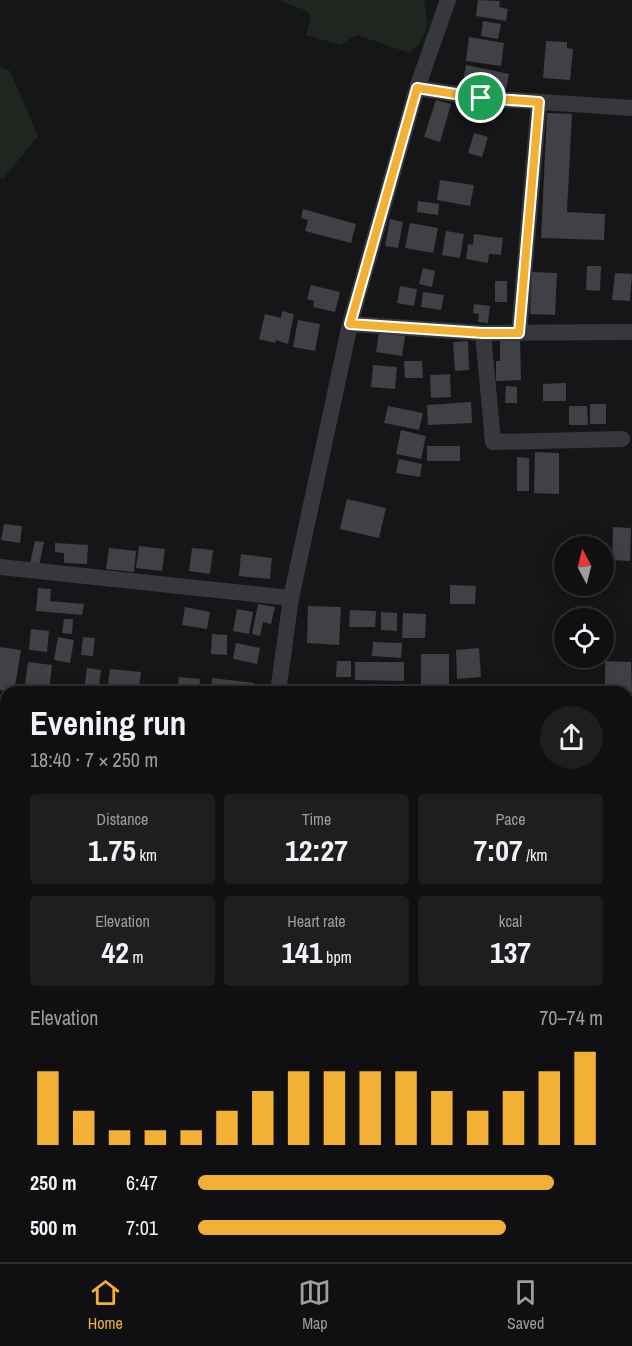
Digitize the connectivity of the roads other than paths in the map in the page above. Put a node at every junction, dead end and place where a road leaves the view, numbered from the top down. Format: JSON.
{"nodes":[{"id":1,"x":448,"y":0,"type":"edge"},
{"id":2,"x":417,"y":88,"type":"junction"},
{"id":3,"x":539,"y":102,"type":"junction"},
{"id":4,"x":632,"y":108,"type":"edge"},
{"id":5,"x":350,"y":324,"type":"junction"},
{"id":6,"x":632,"y":332,"type":"edge"},
{"id":7,"x":483,"y":333,"type":"junction"},
{"id":8,"x":519,"y":333,"type":"junction"},
{"id":9,"x":622,"y":439,"type":"dead end"},
{"id":10,"x":0,"y":567,"type":"edge"},
{"id":11,"x":291,"y":598,"type":"junction"},
{"id":12,"x":279,"y":686,"type":"edge"}],
"edges":[{"from":1,"to":2,"type":"street"},
{"from":2,"to":3,"type":"street"},
{"from":2,"to":5,"type":"street"},
{"from":3,"to":4,"type":"street"},
{"from":3,"to":8,"type":"street"},
{"from":5,"to":7,"type":"street"},
{"from":5,"to":11,"type":"street"},
{"from":6,"to":8,"type":"street"},
{"from":7,"to":8,"type":"street"},
{"from":7,"to":9,"type":"street"},
{"from":10,"to":11,"type":"street"},
{"from":11,"to":12,"type":"street"}]}
